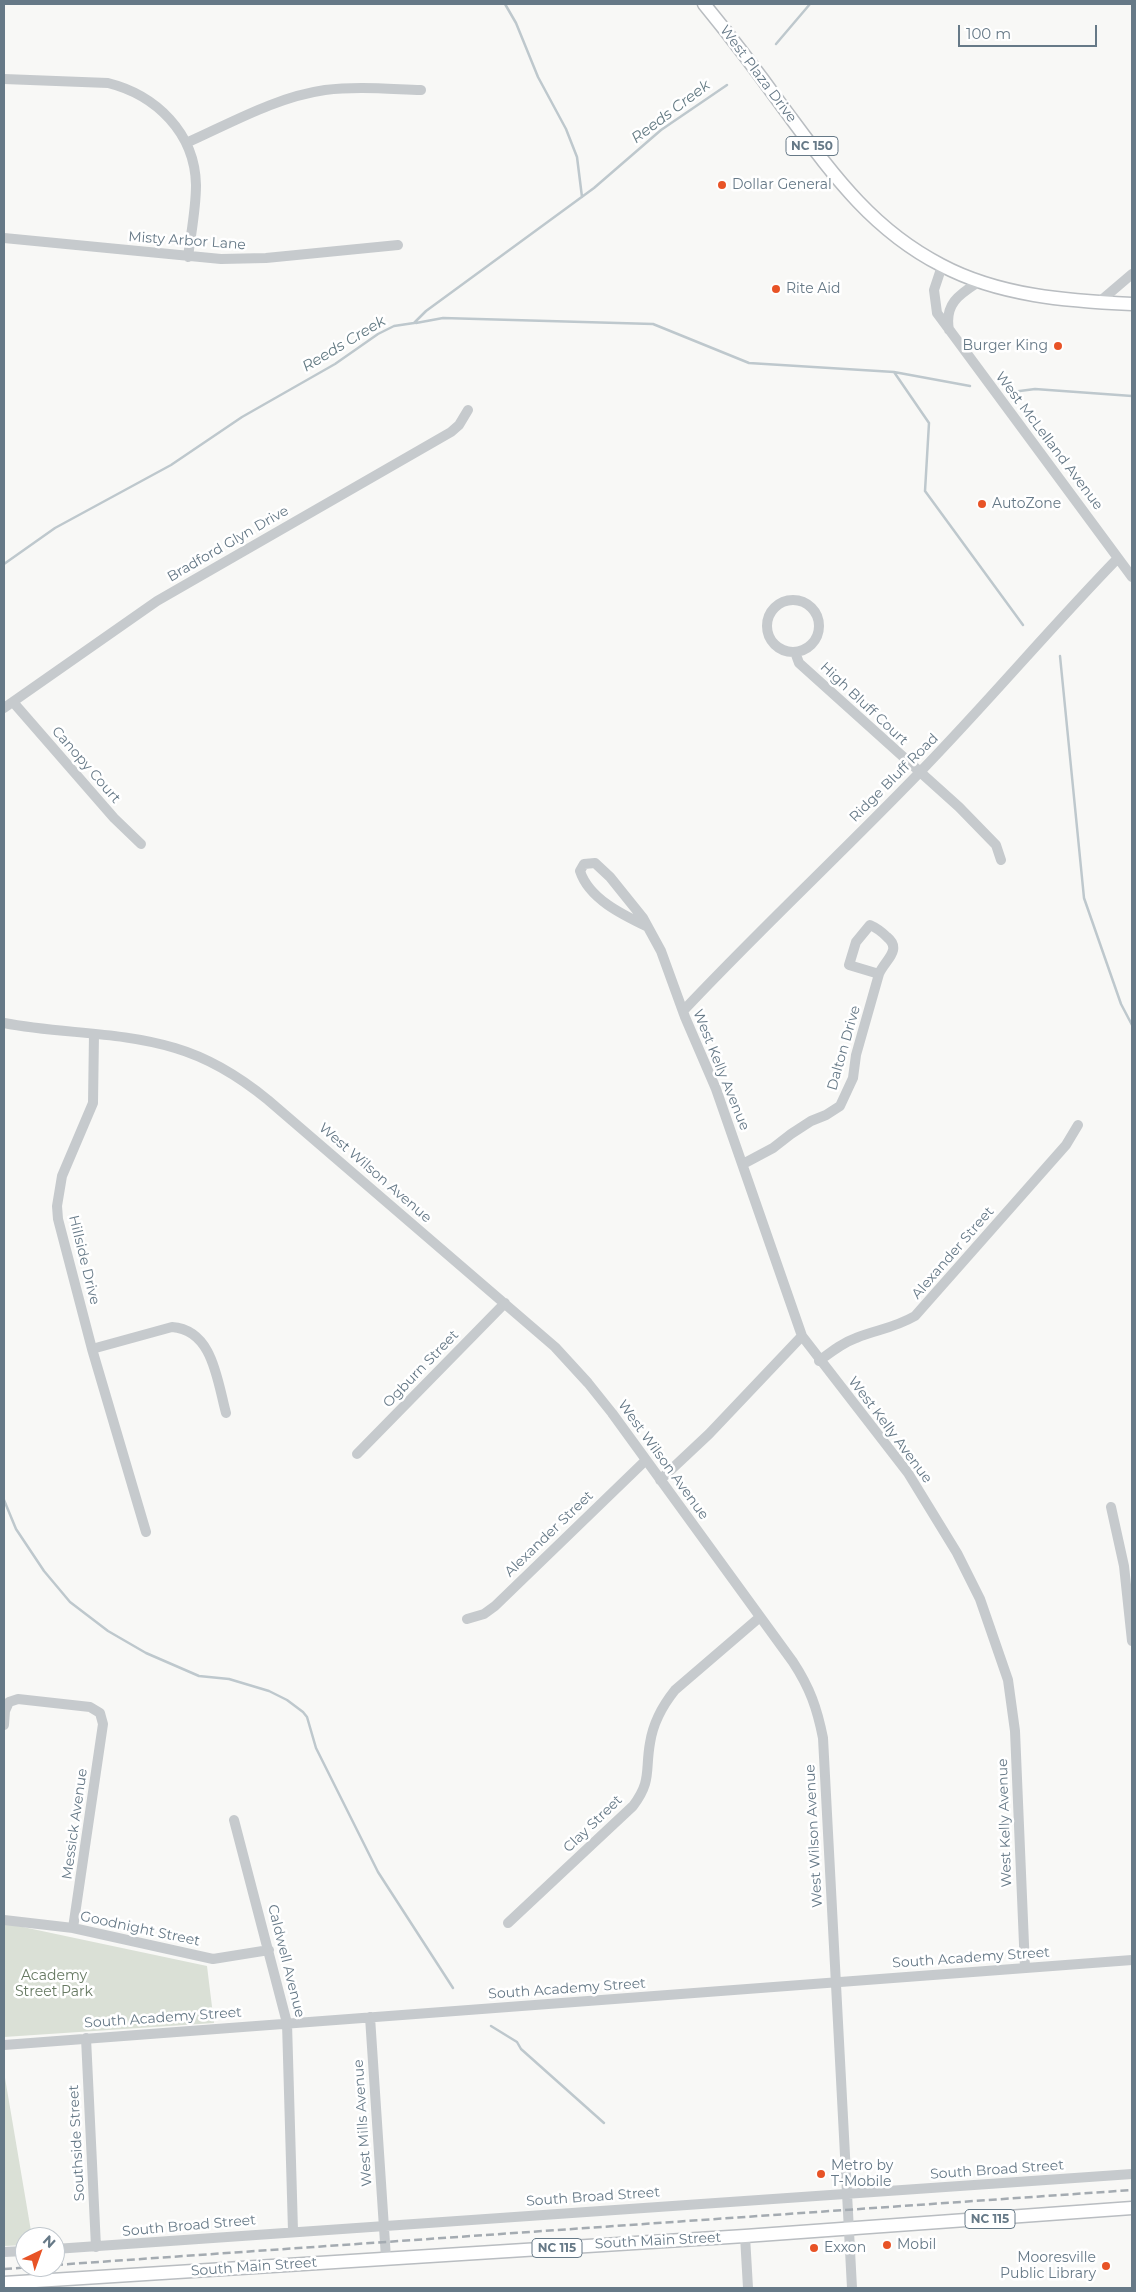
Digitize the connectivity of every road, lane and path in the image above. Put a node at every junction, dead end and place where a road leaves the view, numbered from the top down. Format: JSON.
{"nodes":[{"id":1,"x":704,"y":4,"type":"edge"},
{"id":2,"x":4,"y":79,"type":"edge"},
{"id":3,"x":421,"y":90,"type":"dead end"},
{"id":4,"x":186,"y":144,"type":"junction"},
{"id":5,"x":4,"y":238,"type":"edge"},
{"id":6,"x":398,"y":245,"type":"dead end"},
{"id":7,"x":188,"y":257,"type":"junction"},
{"id":8,"x":942,"y":266,"type":"junction"},
{"id":9,"x":1132,"y":274,"type":"edge"},
{"id":10,"x":980,"y":281,"type":"junction"},
{"id":11,"x":1098,"y":303,"type":"junction"},
{"id":12,"x":1132,"y":304,"type":"edge"},
{"id":13,"x":949,"y":331,"type":"junction"},
{"id":14,"x":468,"y":410,"type":"dead end"},
{"id":15,"x":1118,"y":558,"type":"junction"},
{"id":16,"x":1132,"y":577,"type":"edge"},
{"id":17,"x":795,"y":652,"type":"junction"},
{"id":18,"x":13,"y":702,"type":"junction"},
{"id":19,"x":4,"y":708,"type":"edge"},
{"id":20,"x":919,"y":773,"type":"junction"},
{"id":21,"x":141,"y":844,"type":"dead end"},
{"id":22,"x":1001,"y":860,"type":"dead end"},
{"id":23,"x":648,"y":927,"type":"junction"},
{"id":24,"x":879,"y":974,"type":"junction"},
{"id":25,"x":683,"y":1011,"type":"junction"},
{"id":26,"x":4,"y":1023,"type":"edge"},
{"id":27,"x":94,"y":1034,"type":"junction"},
{"id":28,"x":1078,"y":1125,"type":"dead end"},
{"id":29,"x":743,"y":1164,"type":"junction"},
{"id":30,"x":505,"y":1303,"type":"junction"},
{"id":31,"x":802,"y":1336,"type":"junction"},
{"id":32,"x":92,"y":1349,"type":"junction"},
{"id":33,"x":819,"y":1361,"type":"junction"},
{"id":34,"x":226,"y":1412,"type":"dead end"},
{"id":35,"x":357,"y":1454,"type":"dead end"},
{"id":36,"x":646,"y":1460,"type":"junction"},
{"id":37,"x":660,"y":1480,"type":"junction"},
{"id":38,"x":1111,"y":1507,"type":"dead end"},
{"id":39,"x":146,"y":1532,"type":"dead end"},
{"id":40,"x":760,"y":1617,"type":"junction"},
{"id":41,"x":467,"y":1619,"type":"dead end"},
{"id":42,"x":1132,"y":1640,"type":"edge"},
{"id":43,"x":4,"y":1725,"type":"edge"},
{"id":44,"x":234,"y":1820,"type":"dead end"},
{"id":45,"x":4,"y":1920,"type":"edge"},
{"id":46,"x":508,"y":1923,"type":"dead end"},
{"id":47,"x":73,"y":1928,"type":"junction"},
{"id":48,"x":269,"y":1950,"type":"junction"},
{"id":49,"x":1132,"y":1960,"type":"edge"},
{"id":50,"x":1025,"y":1968,"type":"junction"},
{"id":51,"x":836,"y":1983,"type":"junction"},
{"id":52,"x":370,"y":2017,"type":"junction"},
{"id":53,"x":287,"y":2023,"type":"junction"},
{"id":54,"x":86,"y":2038,"type":"junction"},
{"id":55,"x":4,"y":2045,"type":"edge"},
{"id":56,"x":1132,"y":2174,"type":"edge"},
{"id":57,"x":847,"y":2193,"type":"junction"},
{"id":58,"x":1132,"y":2208,"type":"edge"},
{"id":59,"x":384,"y":2226,"type":"junction"},
{"id":60,"x":848,"y":2229,"type":"junction"},
{"id":61,"x":293,"y":2231,"type":"junction"},
{"id":62,"x":744,"y":2236,"type":"junction"},
{"id":63,"x":96,"y":2247,"type":"junction"},
{"id":64,"x":65,"y":2249,"type":"edge"},
{"id":65,"x":386,"y":2258,"type":"junction"},
{"id":66,"x":4,"y":2283,"type":"edge"},
{"id":67,"x":748,"y":2288,"type":"edge"},
{"id":68,"x":852,"y":2288,"type":"edge"}],
"edges":[{"from":1,"to":8,"type":"main road","name":"West Plaza Drive","number":"NC 150"},
{"from":2,"to":4,"type":"street"},
{"from":3,"to":4,"type":"street"},
{"from":4,"to":7,"type":"street"},
{"from":5,"to":7,"type":"street","name":"Misty Arbor Lane"},
{"from":6,"to":7,"type":"street","name":"Misty Arbor Lane"},
{"from":8,"to":10,"type":"main road","number":"NC 150"},
{"from":8,"to":13,"type":"street","name":"West McLelland Avenue"},
{"from":9,"to":11,"type":"street"},
{"from":10,"to":11,"type":"main road","number":"NC 150"},
{"from":10,"to":13,"type":"street"},
{"from":11,"to":12,"type":"main road","number":"NC 150"},
{"from":13,"to":15,"type":"street","name":"West McLelland Avenue"},
{"from":14,"to":18,"type":"street","name":"Bradford Glyn Drive"},
{"from":15,"to":16,"type":"street","name":"West McLelland Avenue"},
{"from":15,"to":20,"type":"street","name":"Ridge Bluff Road"},
{"from":17,"to":17,"type":"street"},
{"from":17,"to":20,"type":"street","name":"High Bluff Court"},
{"from":18,"to":19,"type":"street","name":"Bradford Glyn Drive"},
{"from":18,"to":21,"type":"street","name":"Canopy Court"},
{"from":20,"to":22,"type":"street","name":"High Bluff Court"},
{"from":20,"to":25,"type":"street","name":"Ridge Bluff Road"},
{"from":23,"to":23,"type":"street","name":"West Kelly Avenue"},
{"from":23,"to":25,"type":"street","name":"West Kelly Avenue"},
{"from":24,"to":24,"type":"street","name":"Dalton Drive"},
{"from":24,"to":29,"type":"street","name":"Dalton Drive"},
{"from":25,"to":29,"type":"street","name":"West Kelly Avenue"},
{"from":26,"to":27,"type":"street","name":"West Wilson Avenue"},
{"from":27,"to":30,"type":"street","name":"West Wilson Avenue"},
{"from":27,"to":32,"type":"street","name":"Hillside Drive"},
{"from":28,"to":33,"type":"street","name":"Alexander Street"},
{"from":29,"to":31,"type":"street","name":"West Kelly Avenue"},
{"from":30,"to":35,"type":"street","name":"Ogburn Street"},
{"from":30,"to":36,"type":"street","name":"West Wilson Avenue"},
{"from":31,"to":33,"type":"street","name":"West Kelly Avenue"},
{"from":31,"to":37,"type":"street"},
{"from":32,"to":34,"type":"street"},
{"from":32,"to":39,"type":"street","name":"Hillside Drive"},
{"from":33,"to":50,"type":"street","name":"West Kelly Avenue"},
{"from":36,"to":37,"type":"street","name":"West Wilson Avenue"},
{"from":36,"to":41,"type":"street","name":"Alexander Street"},
{"from":37,"to":40,"type":"street","name":"West Wilson Avenue"},
{"from":38,"to":42,"type":"street"},
{"from":40,"to":46,"type":"street","name":"Clay Street"},
{"from":40,"to":51,"type":"street","name":"West Wilson Avenue"},
{"from":43,"to":47,"type":"street","name":"Messick Avenue"},
{"from":44,"to":48,"type":"street","name":"Caldwell Avenue"},
{"from":45,"to":47,"type":"street","name":"Goodnight Street"},
{"from":47,"to":48,"type":"street","name":"Goodnight Street"},
{"from":48,"to":53,"type":"street","name":"Caldwell Avenue"},
{"from":49,"to":50,"type":"street","name":"South Academy Street"},
{"from":50,"to":51,"type":"street","name":"South Academy Street"},
{"from":51,"to":52,"type":"street","name":"South Academy Street"},
{"from":51,"to":57,"type":"street","name":"West Wilson Avenue"},
{"from":52,"to":53,"type":"street","name":"South Academy Street"},
{"from":52,"to":59,"type":"street","name":"West Mills Avenue"},
{"from":53,"to":54,"type":"street","name":"South Academy Street"},
{"from":53,"to":61,"type":"street","name":"Caldwell Avenue"},
{"from":54,"to":55,"type":"street","name":"South Academy Street"},
{"from":54,"to":63,"type":"street","name":"Southside Street"},
{"from":56,"to":57,"type":"street","name":"South Broad Street"},
{"from":57,"to":59,"type":"street","name":"South Broad Street"},
{"from":57,"to":60,"type":"street","name":"West Wilson Avenue"},
{"from":58,"to":60,"type":"main road","name":"South Main Street","number":"NC 115"},
{"from":59,"to":61,"type":"street","name":"South Broad Street"},
{"from":59,"to":65,"type":"street","name":"West Mills Avenue"},
{"from":60,"to":62,"type":"main road","name":"South Main Street","number":"NC 115"},
{"from":60,"to":68,"type":"street","name":"West Wilson Avenue"},
{"from":61,"to":63,"type":"street","name":"South Broad Street"},
{"from":62,"to":65,"type":"main road","name":"South Main Street","number":"NC 115"},
{"from":62,"to":67,"type":"street"},
{"from":63,"to":64,"type":"street","name":"South Broad Street"},
{"from":65,"to":66,"type":"main road","name":"South Main Street","number":"NC 115"}]}
